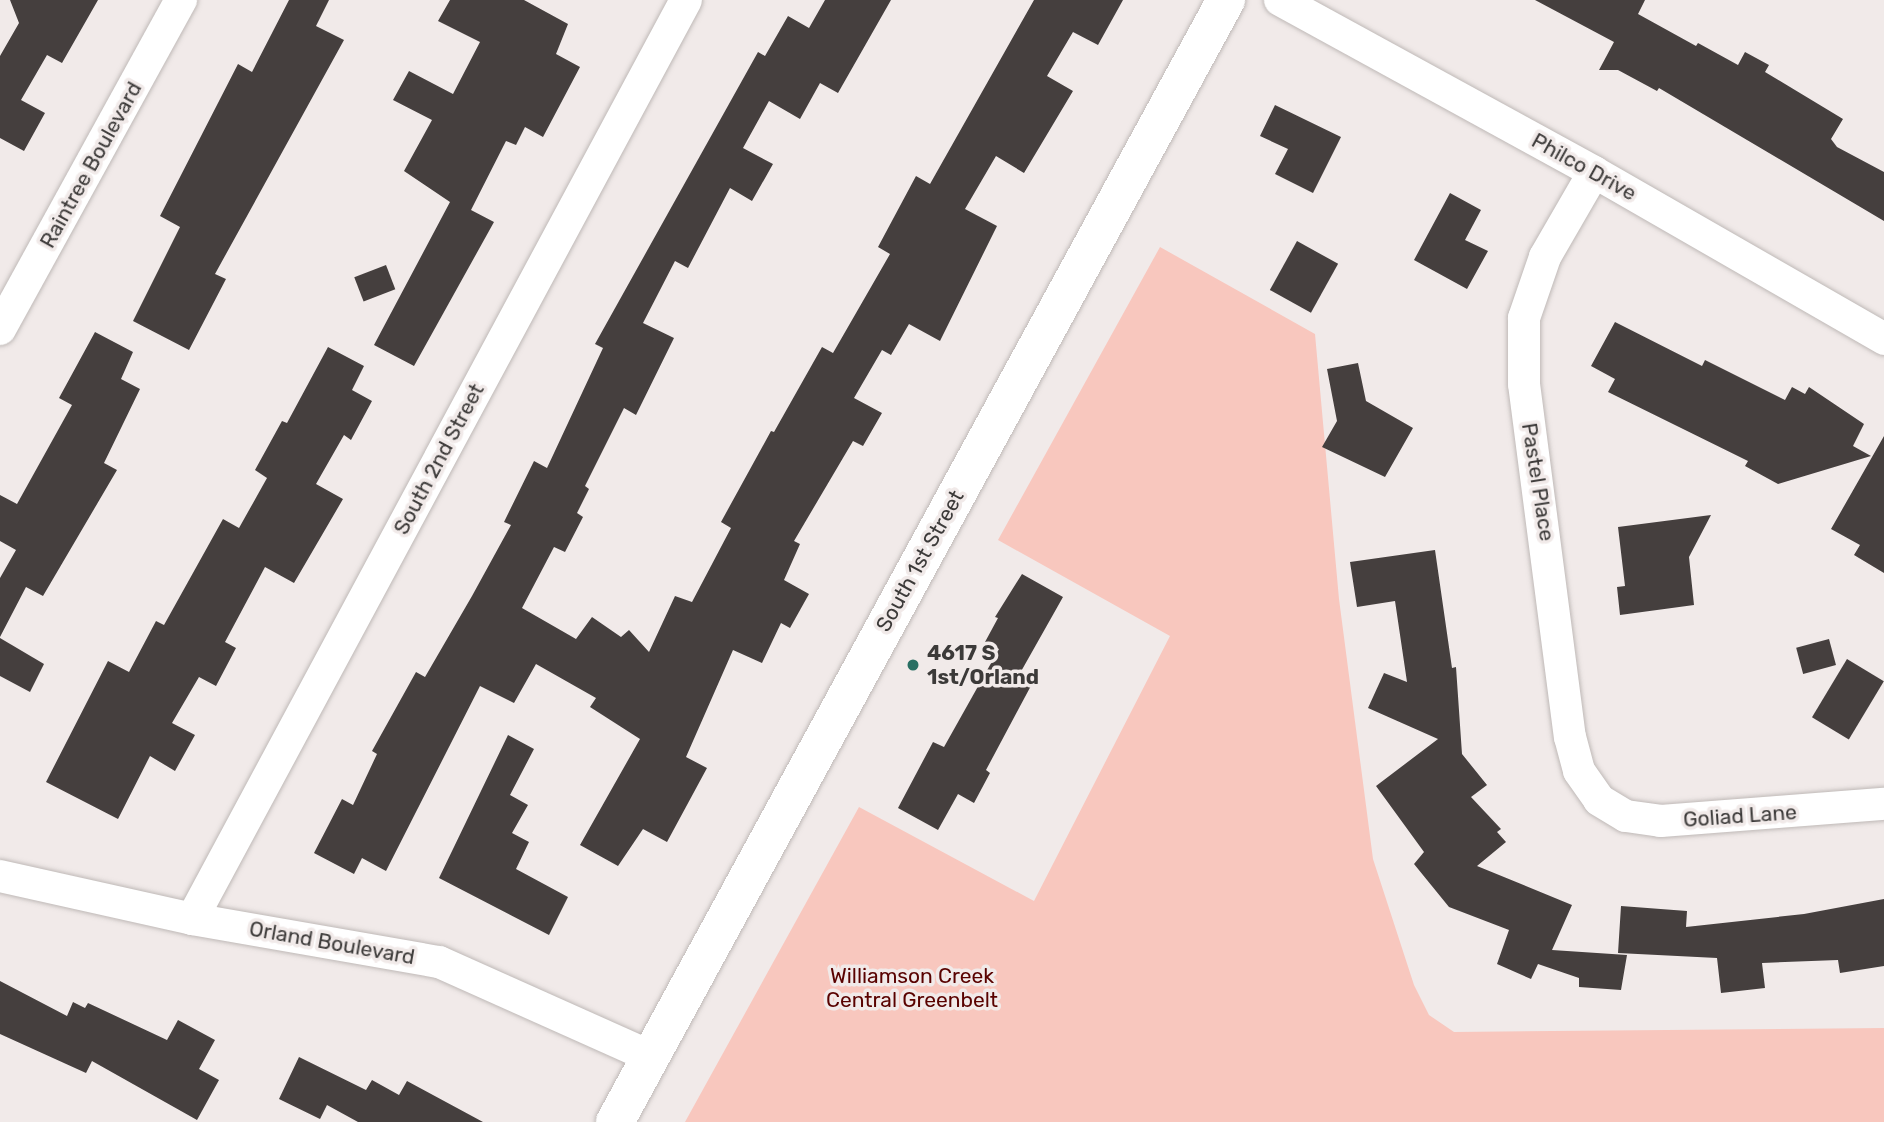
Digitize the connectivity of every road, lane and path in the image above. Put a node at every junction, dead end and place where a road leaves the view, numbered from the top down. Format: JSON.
{"nodes":[{"id":1,"x":181,"y":0,"type":"edge"},
{"id":2,"x":687,"y":0,"type":"edge"},
{"id":3,"x":1226,"y":0,"type":"edge"},
{"id":4,"x":1280,"y":0,"type":"edge"},
{"id":5,"x":1594,"y":172,"type":"junction"},
{"id":6,"x":0,"y":329,"type":"edge"},
{"id":7,"x":1884,"y":339,"type":"edge"},
{"id":8,"x":1599,"y":800,"type":"joint"},
{"id":9,"x":1884,"y":804,"type":"edge"},
{"id":10,"x":0,"y":876,"type":"edge"},
{"id":11,"x":192,"y":919,"type":"junction"},
{"id":12,"x":649,"y":1056,"type":"junction"},
{"id":13,"x":615,"y":1122,"type":"edge"}],
"edges":[{"from":1,"to":6,"type":"street","name":"Raintree Boulevard"},
{"from":2,"to":11,"type":"street","name":"South 2nd Street"},
{"from":3,"to":12,"type":"main road","name":"South 1st Street"},
{"from":4,"to":5,"type":"street","name":"Philco Drive"},
{"from":5,"to":7,"type":"street","name":"Philco Drive"},
{"from":5,"to":8,"type":"street","name":"Pastel Place"},
{"from":8,"to":9,"type":"street","name":"Goliad Lane"},
{"from":10,"to":11,"type":"street","name":"Orland Boulevard"},
{"from":11,"to":12,"type":"street","name":"Orland Boulevard"},
{"from":12,"to":13,"type":"main road","name":"South 1st Street"}]}
